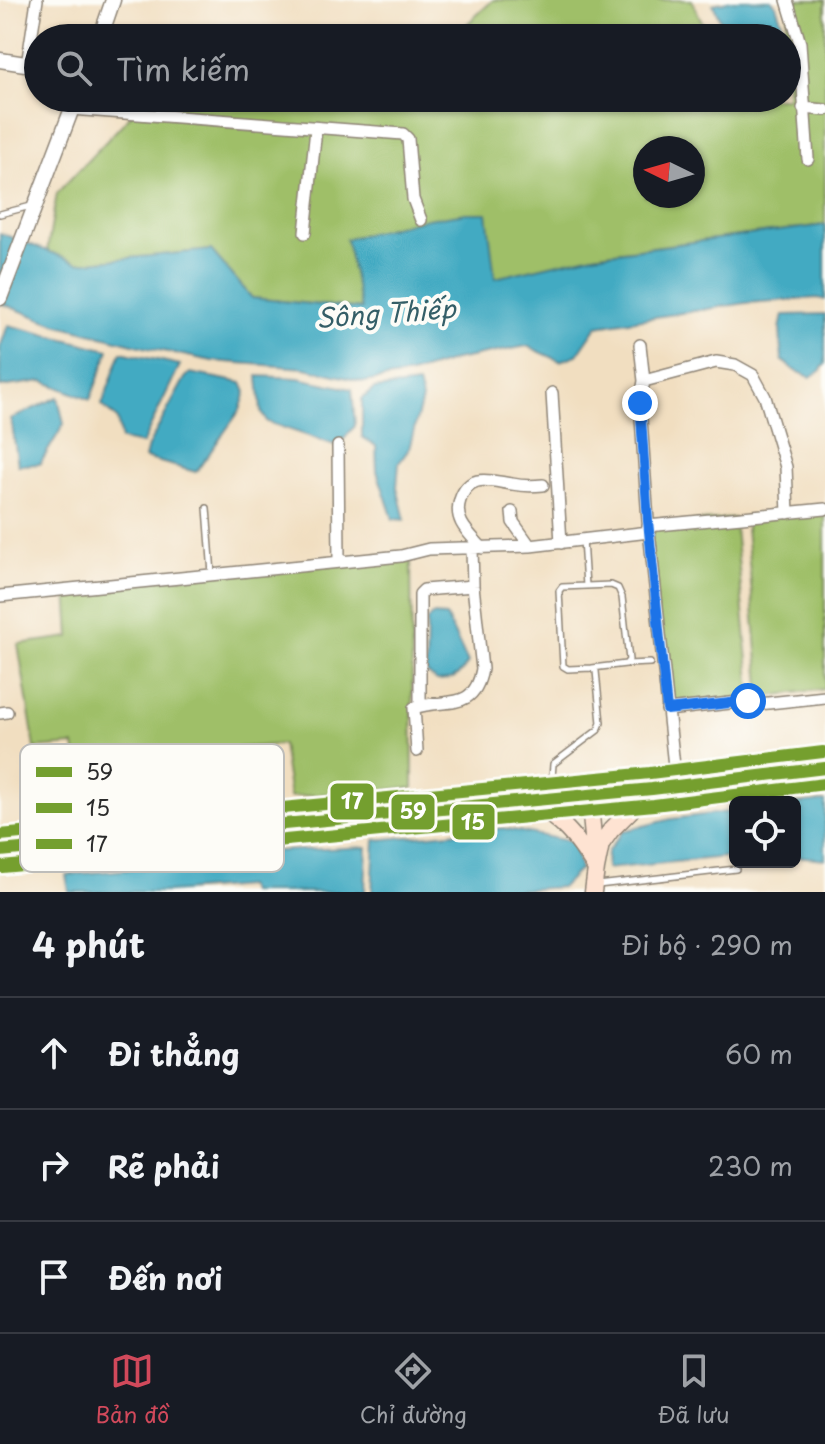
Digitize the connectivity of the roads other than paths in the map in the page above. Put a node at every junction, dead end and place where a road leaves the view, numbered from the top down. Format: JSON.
{"nodes":[{"id":1,"x":37,"y":0,"type":"edge"},
{"id":2,"x":113,"y":0,"type":"edge"},
{"id":3,"x":787,"y":0,"type":"edge"},
{"id":4,"x":36,"y":24,"type":"edge"},
{"id":5,"x":105,"y":24,"type":"edge"},
{"id":6,"x":794,"y":24,"type":"edge"},
{"id":7,"x":0,"y":60,"type":"edge"},
{"id":8,"x":24,"y":64,"type":"edge"},
{"id":9,"x":801,"y":65,"type":"edge"},
{"id":10,"x":803,"y":108,"type":"junction"},
{"id":11,"x":825,"y":110,"type":"edge"},
{"id":12,"x":70,"y":112,"type":"edge"},
{"id":13,"x":157,"y":112,"type":"edge"},
{"id":14,"x":316,"y":129,"type":"junction"},
{"id":15,"x":808,"y":159,"type":"dead end"},
{"id":16,"x":36,"y":205,"type":"junction"},
{"id":17,"x":0,"y":214,"type":"edge"},
{"id":18,"x":421,"y":220,"type":"dead end"},
{"id":19,"x":305,"y":233,"type":"dead end"},
{"id":20,"x":0,"y":298,"type":"edge"},
{"id":21,"x":640,"y":345,"type":"dead end"},
{"id":22,"x":644,"y":381,"type":"junction"},
{"id":23,"x":552,"y":393,"type":"dead end"},
{"id":24,"x":338,"y":446,"type":"dead end"},
{"id":25,"x":543,"y":485,"type":"dead end"},
{"id":26,"x":207,"y":508,"type":"dead end"},
{"id":27,"x":825,"y":509,"type":"edge"},
{"id":28,"x":512,"y":512,"type":"dead end"},
{"id":29,"x":788,"y":513,"type":"junction"},
{"id":30,"x":649,"y":529,"type":"junction"},
{"id":31,"x":583,"y":540,"type":"junction"},
{"id":32,"x":561,"y":543,"type":"junction"},
{"id":33,"x":530,"y":546,"type":"junction"},
{"id":34,"x":477,"y":548,"type":"junction"},
{"id":35,"x":339,"y":561,"type":"junction"},
{"id":36,"x":213,"y":575,"type":"junction"},
{"id":37,"x":473,"y":586,"type":"junction"},
{"id":38,"x":586,"y":586,"type":"junction"},
{"id":39,"x":0,"y":596,"type":"edge"},
{"id":40,"x":650,"y":663,"type":"dead end"},
{"id":41,"x":626,"y":664,"type":"junction"},
{"id":42,"x":592,"y":668,"type":"junction"},
{"id":43,"x":825,"y":697,"type":"edge"},
{"id":44,"x":420,"y":706,"type":"junction"},
{"id":45,"x":667,"y":710,"type":"junction"},
{"id":46,"x":417,"y":751,"type":"dead end"},
{"id":47,"x":825,"y":768,"type":"edge"},
{"id":48,"x":676,"y":785,"type":"junction"},
{"id":49,"x":652,"y":789,"type":"junction"},
{"id":50,"x":589,"y":794,"type":"junction"},
{"id":51,"x":551,"y":798,"type":"junction"},
{"id":52,"x":528,"y":800,"type":"junction"},
{"id":53,"x":284,"y":824,"type":"edge"},
{"id":54,"x":20,"y":849,"type":"edge"},
{"id":55,"x":0,"y":851,"type":"edge"},
{"id":56,"x":736,"y":869,"type":"dead end"},
{"id":57,"x":594,"y":882,"type":"edge"}],
"edges":[{"from":1,"to":4,"type":"street"},
{"from":2,"to":5,"type":"street"},
{"from":3,"to":6,"type":"street"},
{"from":7,"to":8,"type":"street"},
{"from":9,"to":10,"type":"street"},
{"from":10,"to":11,"type":"street"},
{"from":10,"to":15,"type":"street"},
{"from":12,"to":16,"type":"street"},
{"from":13,"to":14,"type":"street"},
{"from":14,"to":18,"type":"street"},
{"from":14,"to":19,"type":"street"},
{"from":16,"to":17,"type":"lane"},
{"from":16,"to":20,"type":"street"},
{"from":21,"to":22,"type":"street"},
{"from":22,"to":29,"type":"street"},
{"from":22,"to":30,"type":"street"},
{"from":23,"to":32,"type":"street"},
{"from":24,"to":35,"type":"street"},
{"from":25,"to":34,"type":"street"},
{"from":26,"to":36,"type":"lane"},
{"from":27,"to":29,"type":"street"},
{"from":28,"to":33,"type":"street"},
{"from":29,"to":30,"type":"street"},
{"from":30,"to":31,"type":"street"},
{"from":30,"to":45,"type":"street"},
{"from":31,"to":32,"type":"street"},
{"from":31,"to":38,"type":"lane"},
{"from":32,"to":33,"type":"street"},
{"from":33,"to":34,"type":"street"},
{"from":34,"to":35,"type":"street"},
{"from":34,"to":37,"type":"street"},
{"from":35,"to":36,"type":"street"},
{"from":36,"to":39,"type":"street"},
{"from":37,"to":44,"type":"street"},
{"from":37,"to":44,"type":"street"},
{"from":38,"to":41,"type":"lane"},
{"from":38,"to":42,"type":"lane"},
{"from":40,"to":41,"type":"lane"},
{"from":41,"to":42,"type":"lane"},
{"from":42,"to":51,"type":"lane"},
{"from":43,"to":45,"type":"street"},
{"from":44,"to":46,"type":"street"},
{"from":45,"to":48,"type":"street"},
{"from":47,"to":48,"type":"highway"},
{"from":48,"to":49,"type":"highway"},
{"from":49,"to":50,"type":"highway"},
{"from":49,"to":57,"type":"main road"},
{"from":50,"to":51,"type":"highway"},
{"from":50,"to":57,"type":"main road"},
{"from":51,"to":52,"type":"highway"},
{"from":52,"to":53,"type":"highway"},
{"from":52,"to":57,"type":"main road"},
{"from":54,"to":55,"type":"highway"},
{"from":56,"to":57,"type":"lane"}]}
